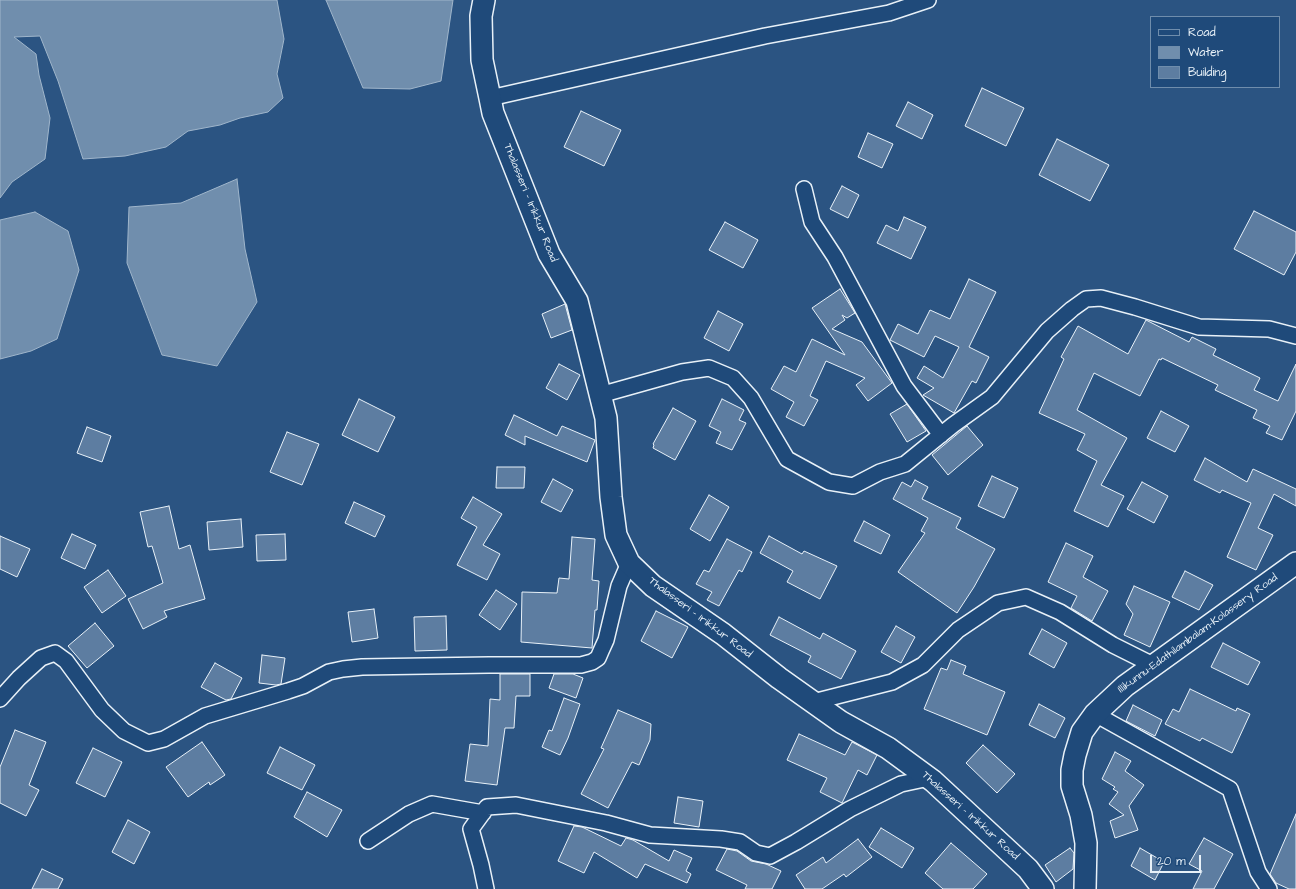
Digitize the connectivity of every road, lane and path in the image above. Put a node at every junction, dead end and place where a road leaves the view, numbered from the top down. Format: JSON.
{"nodes":[{"id":1,"x":484,"y":0,"type":"edge"},
{"id":2,"x":928,"y":0,"type":"edge"},
{"id":3,"x":490,"y":98,"type":"junction"},
{"id":4,"x":804,"y":189,"type":"dead end"},
{"id":5,"x":1296,"y":336,"type":"edge"},
{"id":6,"x":600,"y":395,"type":"junction"},
{"id":7,"x":941,"y":435,"type":"junction"},
{"id":8,"x":629,"y":563,"type":"junction"},
{"id":9,"x":1296,"y":563,"type":"edge"},
{"id":10,"x":1153,"y":665,"type":"junction"},
{"id":11,"x":0,"y":699,"type":"edge"},
{"id":12,"x":813,"y":702,"type":"junction"},
{"id":13,"x":1095,"y":714,"type":"junction"},
{"id":14,"x":929,"y":778,"type":"junction"},
{"id":15,"x":483,"y":813,"type":"junction"},
{"id":16,"x":368,"y":841,"type":"dead end"},
{"id":17,"x":486,"y":889,"type":"edge"},
{"id":18,"x":1043,"y":889,"type":"edge"},
{"id":19,"x":1085,"y":889,"type":"edge"},
{"id":20,"x":1269,"y":889,"type":"edge"}],
"edges":[{"from":1,"to":3,"type":"main road","name":"Thalasseri - Irikkur Road"},
{"from":2,"to":3,"type":"street"},
{"from":3,"to":6,"type":"main road","name":"Thalasseri - Irikkur Road"},
{"from":4,"to":7,"type":"street"},
{"from":5,"to":7,"type":"street"},
{"from":6,"to":7,"type":"street"},
{"from":6,"to":8,"type":"main road","name":"Thalasseri - Irikkur Road"},
{"from":8,"to":11,"type":"street"},
{"from":8,"to":12,"type":"main road","name":"Thalasseri - Irikkur Road"},
{"from":9,"to":10,"type":"main road","name":"Illikunnu-Edathilambalam-Kolassery Road"},
{"from":10,"to":12,"type":"street"},
{"from":10,"to":13,"type":"main road","name":"Illikunnu-Edathilambalam-Kolassery Road"},
{"from":12,"to":14,"type":"main road","name":"Thalasseri - Irikkur Road"},
{"from":13,"to":19,"type":"main road","name":"Illikunnu-Edathilambalam-Kolassery Road"},
{"from":13,"to":20,"type":"street"},
{"from":14,"to":15,"type":"street"},
{"from":14,"to":18,"type":"main road","name":"Thalasseri - Irikkur Road"},
{"from":15,"to":16,"type":"street"},
{"from":15,"to":17,"type":"street"}]}
